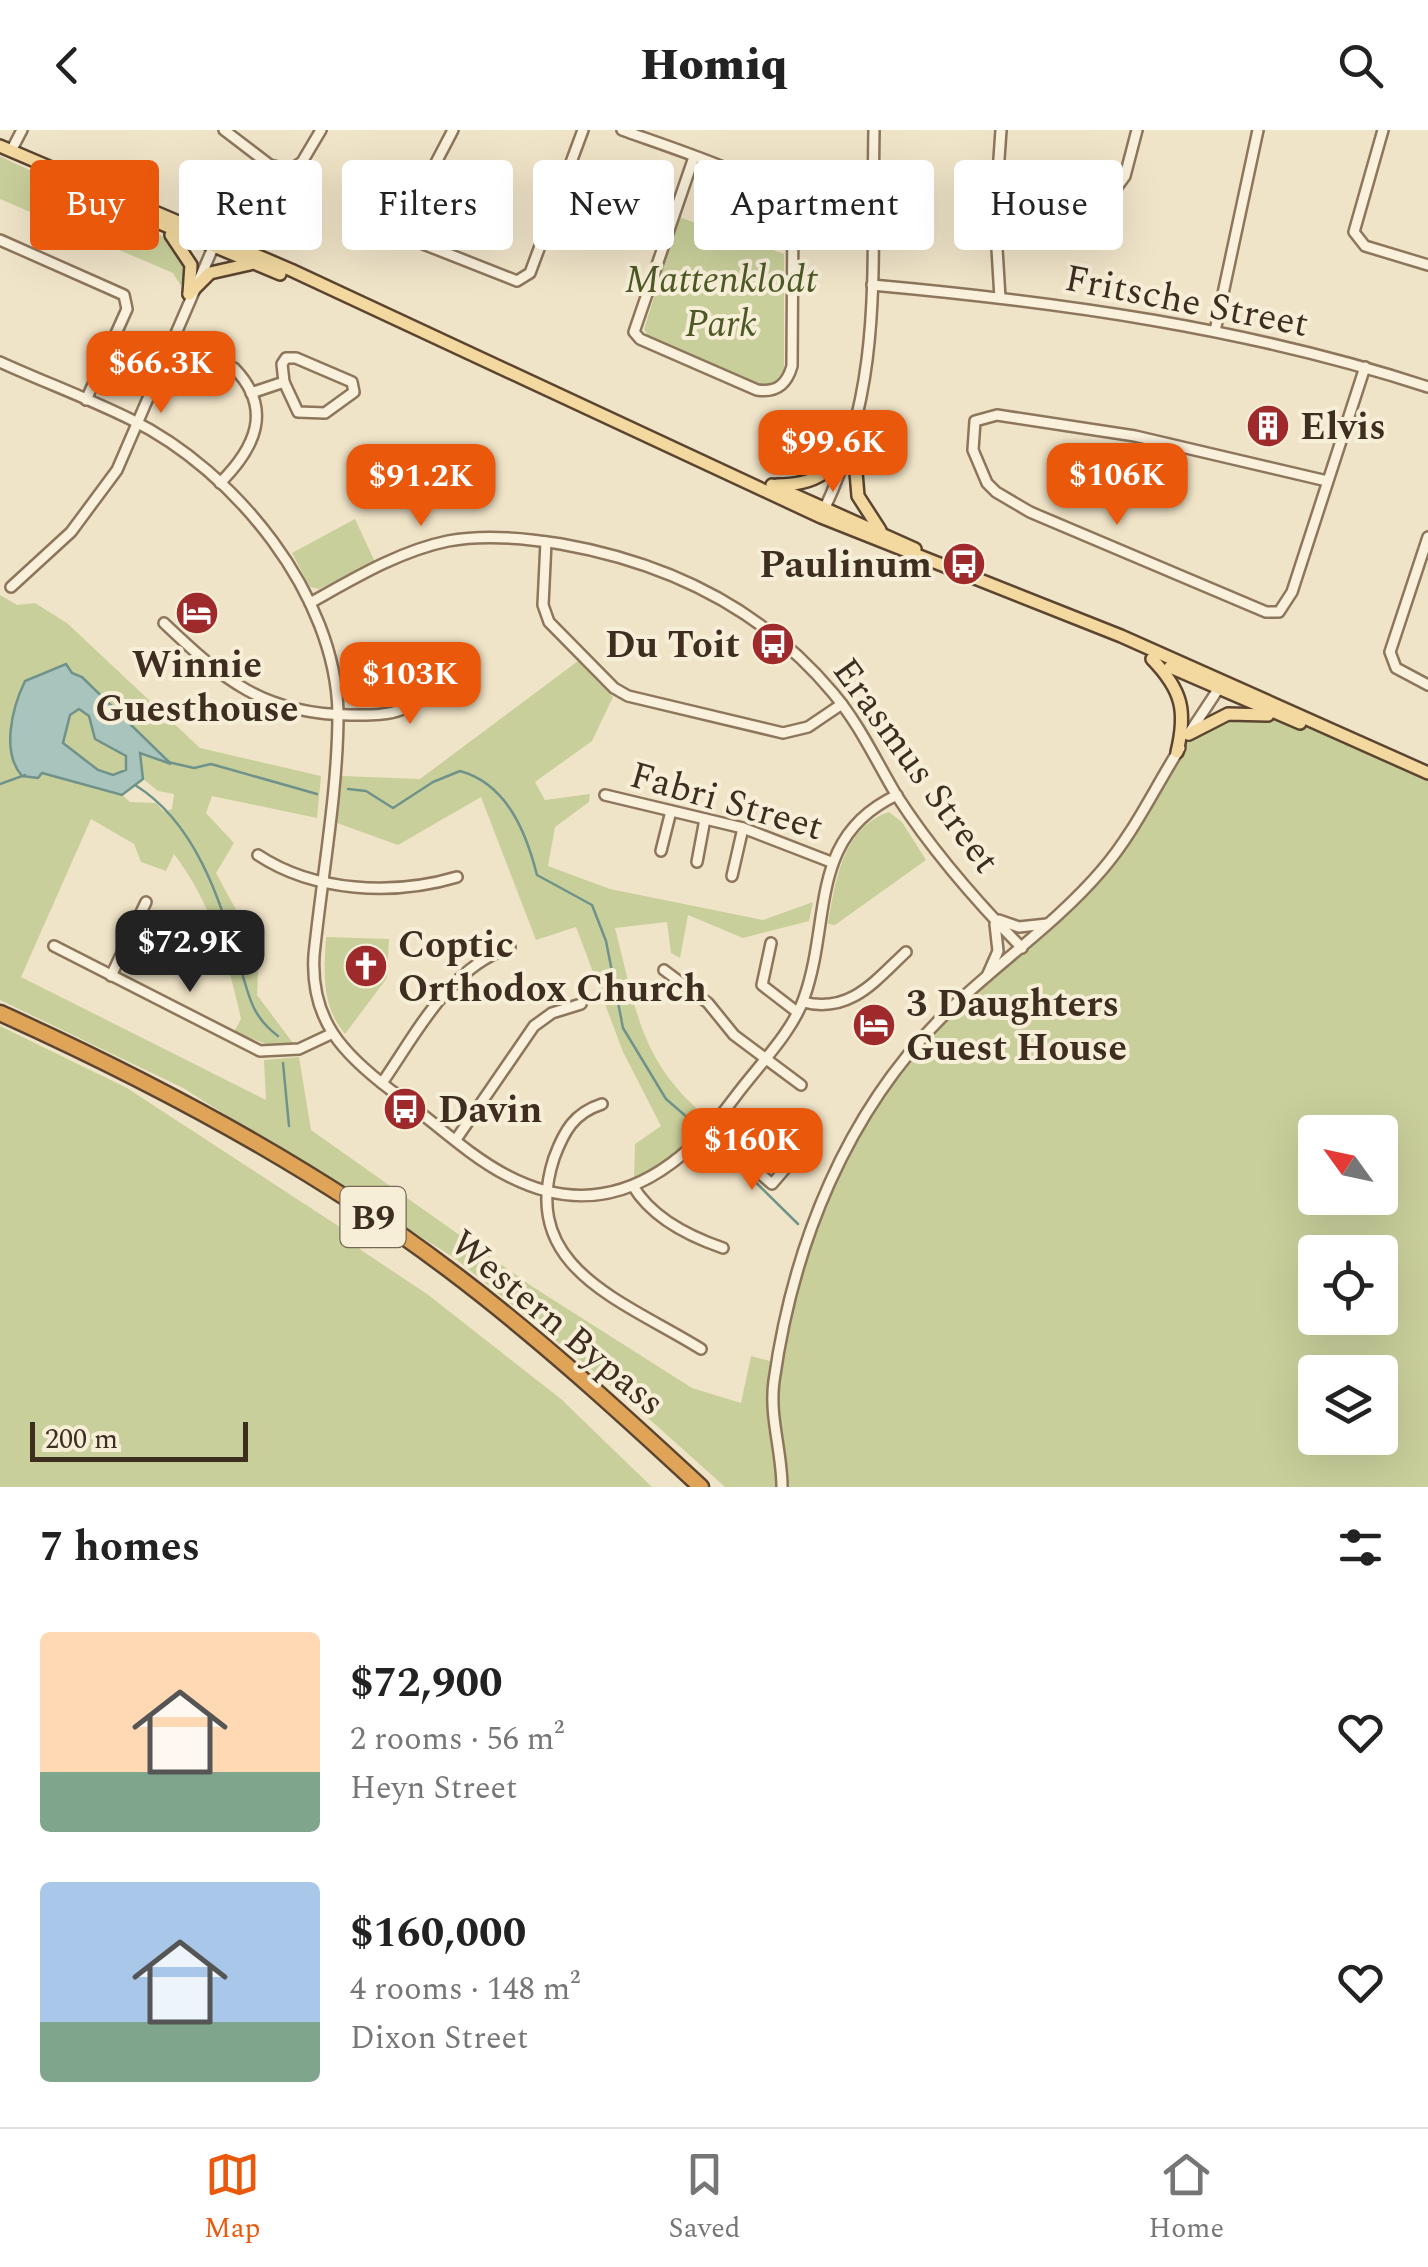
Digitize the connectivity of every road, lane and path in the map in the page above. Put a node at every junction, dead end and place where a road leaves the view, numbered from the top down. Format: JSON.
{"nodes":[{"id":1,"x":22,"y":130,"type":"edge"},
{"id":2,"x":224,"y":130,"type":"edge"},
{"id":3,"x":321,"y":130,"type":"edge"},
{"id":4,"x":453,"y":130,"type":"edge"},
{"id":5,"x":583,"y":130,"type":"edge"},
{"id":6,"x":622,"y":130,"type":"edge"},
{"id":7,"x":874,"y":130,"type":"edge"},
{"id":8,"x":1001,"y":130,"type":"edge"},
{"id":9,"x":1137,"y":130,"type":"edge"},
{"id":10,"x":1258,"y":130,"type":"edge"},
{"id":11,"x":1383,"y":130,"type":"edge"},
{"id":12,"x":6,"y":148,"type":"edge"},
{"id":13,"x":694,"y":157,"type":"junction"},
{"id":14,"x":33,"y":160,"type":"edge"},
{"id":15,"x":998,"y":160,"type":"edge"},
{"id":16,"x":1123,"y":178,"type":"edge"},
{"id":17,"x":159,"y":227,"type":"edge"},
{"id":18,"x":0,"y":240,"type":"edge"},
{"id":19,"x":211,"y":250,"type":"edge"},
{"id":20,"x":225,"y":250,"type":"edge"},
{"id":21,"x":229,"y":250,"type":"edge"},
{"id":22,"x":998,"y":250,"type":"edge"},
{"id":23,"x":252,"y":264,"type":"junction"},
{"id":24,"x":1428,"y":265,"type":"edge"},
{"id":25,"x":872,"y":286,"type":"junction"},
{"id":26,"x":326,"y":289,"type":"junction"},
{"id":27,"x":190,"y":294,"type":"junction"},
{"id":28,"x":1000,"y":298,"type":"junction"},
{"id":29,"x":1214,"y":331,"type":"junction"},
{"id":30,"x":0,"y":362,"type":"edge"},
{"id":31,"x":1365,"y":366,"type":"junction"},
{"id":32,"x":234,"y":368,"type":"dead end"},
{"id":33,"x":284,"y":382,"type":"junction"},
{"id":34,"x":1428,"y":387,"type":"edge"},
{"id":35,"x":251,"y":393,"type":"junction"},
{"id":36,"x":86,"y":400,"type":"junction"},
{"id":37,"x":135,"y":421,"type":"junction"},
{"id":38,"x":854,"y":437,"type":"junction"},
{"id":39,"x":1328,"y":482,"type":"junction"},
{"id":40,"x":220,"y":483,"type":"junction"},
{"id":41,"x":756,"y":483,"type":"junction"},
{"id":42,"x":773,"y":485,"type":"junction"},
{"id":43,"x":823,"y":513,"type":"junction"},
{"id":44,"x":882,"y":533,"type":"junction"},
{"id":45,"x":1428,"y":536,"type":"edge"},
{"id":46,"x":546,"y":542,"type":"junction"},
{"id":47,"x":936,"y":562,"type":"junction"},
{"id":48,"x":11,"y":588,"type":"dead end"},
{"id":49,"x":310,"y":603,"type":"junction"},
{"id":50,"x":164,"y":623,"type":"dead end"},
{"id":51,"x":1104,"y":633,"type":"junction"},
{"id":52,"x":1152,"y":659,"type":"junction"},
{"id":53,"x":461,"y":672,"type":"dead end"},
{"id":54,"x":1220,"y":686,"type":"junction"},
{"id":55,"x":1428,"y":686,"type":"edge"},
{"id":56,"x":842,"y":704,"type":"junction"},
{"id":57,"x":338,"y":714,"type":"junction"},
{"id":58,"x":1287,"y":718,"type":"junction"},
{"id":59,"x":1189,"y":734,"type":"junction"},
{"id":60,"x":1365,"y":745,"type":"junction"},
{"id":61,"x":1177,"y":752,"type":"junction"},
{"id":62,"x":1428,"y":773,"type":"edge"},
{"id":63,"x":605,"y":795,"type":"dead end"},
{"id":64,"x":897,"y":796,"type":"junction"},
{"id":65,"x":671,"y":811,"type":"junction"},
{"id":66,"x":705,"y":819,"type":"junction"},
{"id":67,"x":743,"y":828,"type":"junction"},
{"id":68,"x":661,"y":851,"type":"dead end"},
{"id":69,"x":258,"y":855,"type":"dead end"},
{"id":70,"x":697,"y":862,"type":"dead end"},
{"id":71,"x":832,"y":862,"type":"junction"},
{"id":72,"x":732,"y":876,"type":"dead end"},
{"id":73,"x":457,"y":877,"type":"dead end"},
{"id":74,"x":322,"y":884,"type":"junction"},
{"id":75,"x":146,"y":902,"type":"dead end"},
{"id":76,"x":992,"y":917,"type":"junction"},
{"id":77,"x":1049,"y":924,"type":"junction"},
{"id":78,"x":771,"y":943,"type":"dead end"},
{"id":79,"x":54,"y":946,"type":"dead end"},
{"id":80,"x":510,"y":947,"type":"dead end"},
{"id":81,"x":1022,"y":948,"type":"junction"},
{"id":82,"x":906,"y":952,"type":"dead end"},
{"id":83,"x":664,"y":970,"type":"dead end"},
{"id":84,"x":111,"y":976,"type":"junction"},
{"id":85,"x":985,"y":979,"type":"junction"},
{"id":86,"x":581,"y":1004,"type":"dead end"},
{"id":87,"x":800,"y":1008,"type":"junction"},
{"id":88,"x":0,"y":1013,"type":"edge"},
{"id":89,"x":331,"y":1034,"type":"junction"},
{"id":90,"x":764,"y":1057,"type":"junction"},
{"id":91,"x":382,"y":1083,"type":"junction"},
{"id":92,"x":801,"y":1085,"type":"dead end"},
{"id":93,"x":602,"y":1104,"type":"dead end"},
{"id":94,"x":710,"y":1131,"type":"junction"},
{"id":95,"x":456,"y":1138,"type":"junction"},
{"id":96,"x":792,"y":1162,"type":"dead end"},
{"id":97,"x":633,"y":1186,"type":"junction"},
{"id":98,"x":546,"y":1190,"type":"junction"},
{"id":99,"x":722,"y":1248,"type":"dead end"},
{"id":100,"x":701,"y":1349,"type":"dead end"},
{"id":101,"x":701,"y":1487,"type":"edge"},
{"id":102,"x":782,"y":1487,"type":"edge"}],
"edges":[{"from":1,"to":12,"type":"street"},
{"from":2,"to":3,"type":"street"},
{"from":4,"to":5,"type":"street"},
{"from":6,"to":13,"type":"street"},
{"from":7,"to":25,"type":"street"},
{"from":8,"to":15,"type":"street"},
{"from":9,"to":16,"type":"street"},
{"from":10,"to":29,"type":"street"},
{"from":11,"to":24,"type":"street"},
{"from":12,"to":14,"type":"main road"},
{"from":13,"to":13,"type":"street"},
{"from":17,"to":27,"type":"main road"},
{"from":18,"to":36,"type":"street"},
{"from":19,"to":27,"type":"street"},
{"from":20,"to":23,"type":"main road"},
{"from":21,"to":26,"type":"main road"},
{"from":22,"to":28,"type":"street"},
{"from":23,"to":26,"type":"main road"},
{"from":23,"to":27,"type":"main road"},
{"from":25,"to":28,"type":"street","name":"Fritsche Street"},
{"from":25,"to":38,"type":"street"},
{"from":26,"to":41,"type":"main road"},
{"from":27,"to":37,"type":"street"},
{"from":28,"to":29,"type":"street","name":"Fritsche Street"},
{"from":29,"to":31,"type":"street","name":"Fritsche Street"},
{"from":30,"to":36,"type":"street"},
{"from":31,"to":34,"type":"street","name":"Fritsche Street"},
{"from":31,"to":39,"type":"street"},
{"from":32,"to":35,"type":"street"},
{"from":33,"to":33,"type":"street"},
{"from":33,"to":35,"type":"street"},
{"from":35,"to":40,"type":"street"},
{"from":36,"to":37,"type":"street"},
{"from":37,"to":40,"type":"street"},
{"from":37,"to":48,"type":"street"},
{"from":38,"to":42,"type":"main road"},
{"from":38,"to":43,"type":"street"},
{"from":38,"to":44,"type":"main road"},
{"from":39,"to":39,"type":"street"},
{"from":40,"to":49,"type":"street"},
{"from":41,"to":42,"type":"main road"},
{"from":41,"to":43,"type":"main road"},
{"from":42,"to":43,"type":"main road"},
{"from":43,"to":44,"type":"main road"},
{"from":43,"to":47,"type":"main road"},
{"from":44,"to":47,"type":"main road"},
{"from":45,"to":55,"type":"street"},
{"from":46,"to":49,"type":"street","name":"Erasmus Street"},
{"from":46,"to":56,"type":"street","name":"Erasmus Street"},
{"from":46,"to":56,"type":"street"},
{"from":47,"to":51,"type":"main road"},
{"from":49,"to":57,"type":"street"},
{"from":50,"to":57,"type":"street"},
{"from":51,"to":52,"type":"main road"},
{"from":51,"to":54,"type":"main road"},
{"from":52,"to":54,"type":"main road"},
{"from":52,"to":61,"type":"main road"},
{"from":53,"to":57,"type":"street"},
{"from":54,"to":58,"type":"main road"},
{"from":54,"to":59,"type":"street"},
{"from":54,"to":60,"type":"main road"},
{"from":56,"to":64,"type":"street","name":"Erasmus Street"},
{"from":57,"to":74,"type":"street"},
{"from":58,"to":59,"type":"main road"},
{"from":58,"to":60,"type":"main road"},
{"from":59,"to":61,"type":"street"},
{"from":60,"to":62,"type":"main road"},
{"from":61,"to":77,"type":"street"},
{"from":63,"to":65,"type":"street","name":"Fabri Street"},
{"from":64,"to":71,"type":"street"},
{"from":64,"to":76,"type":"street","name":"Erasmus Street"},
{"from":65,"to":66,"type":"street","name":"Fabri Street"},
{"from":65,"to":68,"type":"street"},
{"from":66,"to":67,"type":"street","name":"Fabri Street"},
{"from":66,"to":70,"type":"street"},
{"from":67,"to":71,"type":"street","name":"Fabri Street"},
{"from":67,"to":72,"type":"street"},
{"from":69,"to":74,"type":"street"},
{"from":71,"to":87,"type":"street"},
{"from":73,"to":74,"type":"street"},
{"from":74,"to":89,"type":"street"},
{"from":75,"to":84,"type":"street"},
{"from":76,"to":77,"type":"street"},
{"from":76,"to":81,"type":"street","name":"Erasmus Street"},
{"from":76,"to":85,"type":"street"},
{"from":77,"to":81,"type":"street"},
{"from":78,"to":87,"type":"street"},
{"from":79,"to":84,"type":"street"},
{"from":80,"to":91,"type":"street"},
{"from":81,"to":85,"type":"street"},
{"from":82,"to":87,"type":"street"},
{"from":83,"to":90,"type":"street"},
{"from":84,"to":89,"type":"street"},
{"from":85,"to":102,"type":"street"},
{"from":86,"to":95,"type":"street"},
{"from":87,"to":90,"type":"street"},
{"from":88,"to":101,"type":"highway","name":"Western Bypass","number":"B9"},
{"from":89,"to":91,"type":"street"},
{"from":90,"to":92,"type":"street"},
{"from":90,"to":94,"type":"street"},
{"from":91,"to":95,"type":"street"},
{"from":93,"to":98,"type":"street"},
{"from":94,"to":96,"type":"street"},
{"from":94,"to":97,"type":"street"},
{"from":95,"to":98,"type":"street"},
{"from":97,"to":98,"type":"street"},
{"from":97,"to":99,"type":"street"},
{"from":98,"to":100,"type":"street"}]}
